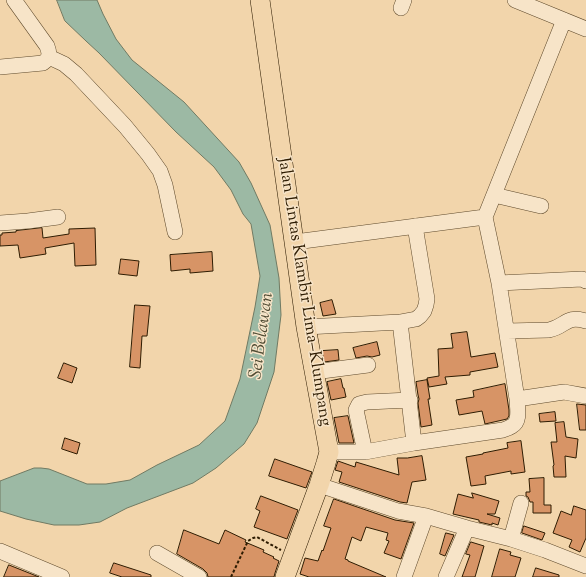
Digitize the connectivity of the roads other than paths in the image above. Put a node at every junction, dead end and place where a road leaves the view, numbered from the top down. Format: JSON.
{"nodes":[{"id":1,"x":14,"y":0,"type":"edge"},
{"id":2,"x":260,"y":0,"type":"edge"},
{"id":3,"x":515,"y":0,"type":"edge"},
{"id":4,"x":564,"y":20,"type":"junction"},
{"id":5,"x":586,"y":29,"type":"edge"},
{"id":6,"x":49,"y":57,"type":"junction"},
{"id":7,"x":0,"y":67,"type":"edge"},
{"id":8,"x":494,"y":195,"type":"junction"},
{"id":9,"x":541,"y":206,"type":"dead end"},
{"id":10,"x":58,"y":217,"type":"dead end"},
{"id":11,"x":485,"y":217,"type":"junction"},
{"id":12,"x":0,"y":223,"type":"edge"},
{"id":13,"x":415,"y":226,"type":"junction"},
{"id":14,"x":175,"y":232,"type":"dead end"},
{"id":15,"x":295,"y":242,"type":"junction"},
{"id":16,"x":586,"y":281,"type":"edge"},
{"id":17,"x":499,"y":284,"type":"junction"},
{"id":18,"x":586,"y":321,"type":"edge"},
{"id":19,"x":400,"y":322,"type":"junction"},
{"id":20,"x":306,"y":327,"type":"junction"},
{"id":21,"x":507,"y":331,"type":"junction"},
{"id":22,"x":368,"y":365,"type":"dead end"},
{"id":23,"x":314,"y":372,"type":"junction"},
{"id":24,"x":586,"y":396,"type":"edge"},
{"id":25,"x":517,"y":399,"type":"junction"},
{"id":26,"x":410,"y":400,"type":"junction"},
{"id":27,"x":414,"y":443,"type":"junction"},
{"id":28,"x":329,"y":452,"type":"junction"},
{"id":29,"x":365,"y":452,"type":"junction"},
{"id":30,"x":319,"y":485,"type":"junction"},
{"id":31,"x":521,"y":503,"type":"dead end"},
{"id":32,"x":426,"y":516,"type":"junction"},
{"id":33,"x":467,"y":528,"type":"junction"},
{"id":34,"x":511,"y":539,"type":"junction"},
{"id":35,"x":0,"y":551,"type":"edge"},
{"id":36,"x":157,"y":553,"type":"dead end"},
{"id":37,"x":584,"y":570,"type":"edge"},
{"id":38,"x":62,"y":577,"type":"edge"},
{"id":39,"x":199,"y":577,"type":"edge"},
{"id":40,"x":285,"y":577,"type":"edge"},
{"id":41,"x":404,"y":577,"type":"edge"},
{"id":42,"x":446,"y":577,"type":"edge"}],
"edges":[{"from":1,"to":6,"type":"street"},
{"from":2,"to":15,"type":"main road","name":"Jalan Lintas Klambir Lima–Klumpang"},
{"from":3,"to":4,"type":"street"},
{"from":4,"to":5,"type":"street"},
{"from":4,"to":8,"type":"street"},
{"from":6,"to":7,"type":"street"},
{"from":6,"to":14,"type":"street"},
{"from":8,"to":9,"type":"street"},
{"from":8,"to":11,"type":"street"},
{"from":10,"to":12,"type":"street"},
{"from":11,"to":13,"type":"street"},
{"from":11,"to":17,"type":"street"},
{"from":13,"to":15,"type":"street"},
{"from":13,"to":19,"type":"street"},
{"from":15,"to":20,"type":"main road","name":"Jalan Lintas Klambir Lima–Klumpang"},
{"from":16,"to":17,"type":"street"},
{"from":17,"to":21,"type":"street"},
{"from":18,"to":21,"type":"street"},
{"from":19,"to":20,"type":"street"},
{"from":19,"to":26,"type":"street"},
{"from":20,"to":23,"type":"main road","name":"Jalan Lintas Klambir Lima–Klumpang"},
{"from":21,"to":25,"type":"street"},
{"from":22,"to":23,"type":"street"},
{"from":23,"to":28,"type":"main road","name":"Jalan Lintas Klambir Lima–Klumpang"},
{"from":24,"to":25,"type":"street"},
{"from":25,"to":27,"type":"street"},
{"from":26,"to":27,"type":"street"},
{"from":26,"to":29,"type":"street"},
{"from":27,"to":29,"type":"street"},
{"from":28,"to":29,"type":"street"},
{"from":28,"to":30,"type":"main road","name":"Jalan Lintas Klambir Lima–Klumpang"},
{"from":30,"to":32,"type":"street"},
{"from":30,"to":40,"type":"main road","name":"Jalan Lintas Klambir Lima–Klumpang"},
{"from":31,"to":34,"type":"street"},
{"from":32,"to":33,"type":"street"},
{"from":32,"to":41,"type":"street"},
{"from":33,"to":34,"type":"street"},
{"from":33,"to":42,"type":"street"},
{"from":34,"to":37,"type":"street"},
{"from":35,"to":38,"type":"street"},
{"from":36,"to":39,"type":"street"}]}
